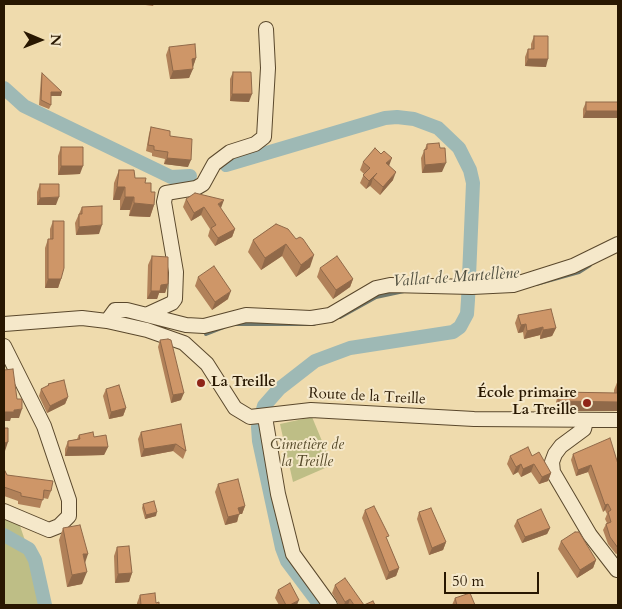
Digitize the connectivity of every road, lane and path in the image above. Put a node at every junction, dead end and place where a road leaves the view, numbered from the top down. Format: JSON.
{"nodes":[{"id":1,"x":266,"y":28,"type":"dead end"},
{"id":2,"x":618,"y":244,"type":"edge"},
{"id":3,"x":148,"y":314,"type":"junction"},
{"id":4,"x":107,"y":320,"type":"junction"},
{"id":5,"x":4,"y":324,"type":"edge"},
{"id":6,"x":4,"y":346,"type":"edge"},
{"id":7,"x":263,"y":417,"type":"junction"},
{"id":8,"x":618,"y":420,"type":"edge"},
{"id":9,"x":586,"y":421,"type":"junction"},
{"id":10,"x":4,"y":511,"type":"edge"},
{"id":11,"x":617,"y":570,"type":"dead end"},
{"id":12,"x":330,"y":605,"type":"edge"}],
"edges":[{"from":1,"to":3,"type":"street"},
{"from":2,"to":3,"type":"street"},
{"from":3,"to":4,"type":"street"},
{"from":4,"to":5,"type":"street"},
{"from":4,"to":7,"type":"street"},
{"from":6,"to":10,"type":"street"},
{"from":7,"to":9,"type":"street","name":"Route de la Treille"},
{"from":7,"to":12,"type":"street"},
{"from":8,"to":9,"type":"street","name":"Route de la Treille"},
{"from":9,"to":11,"type":"street"}]}
